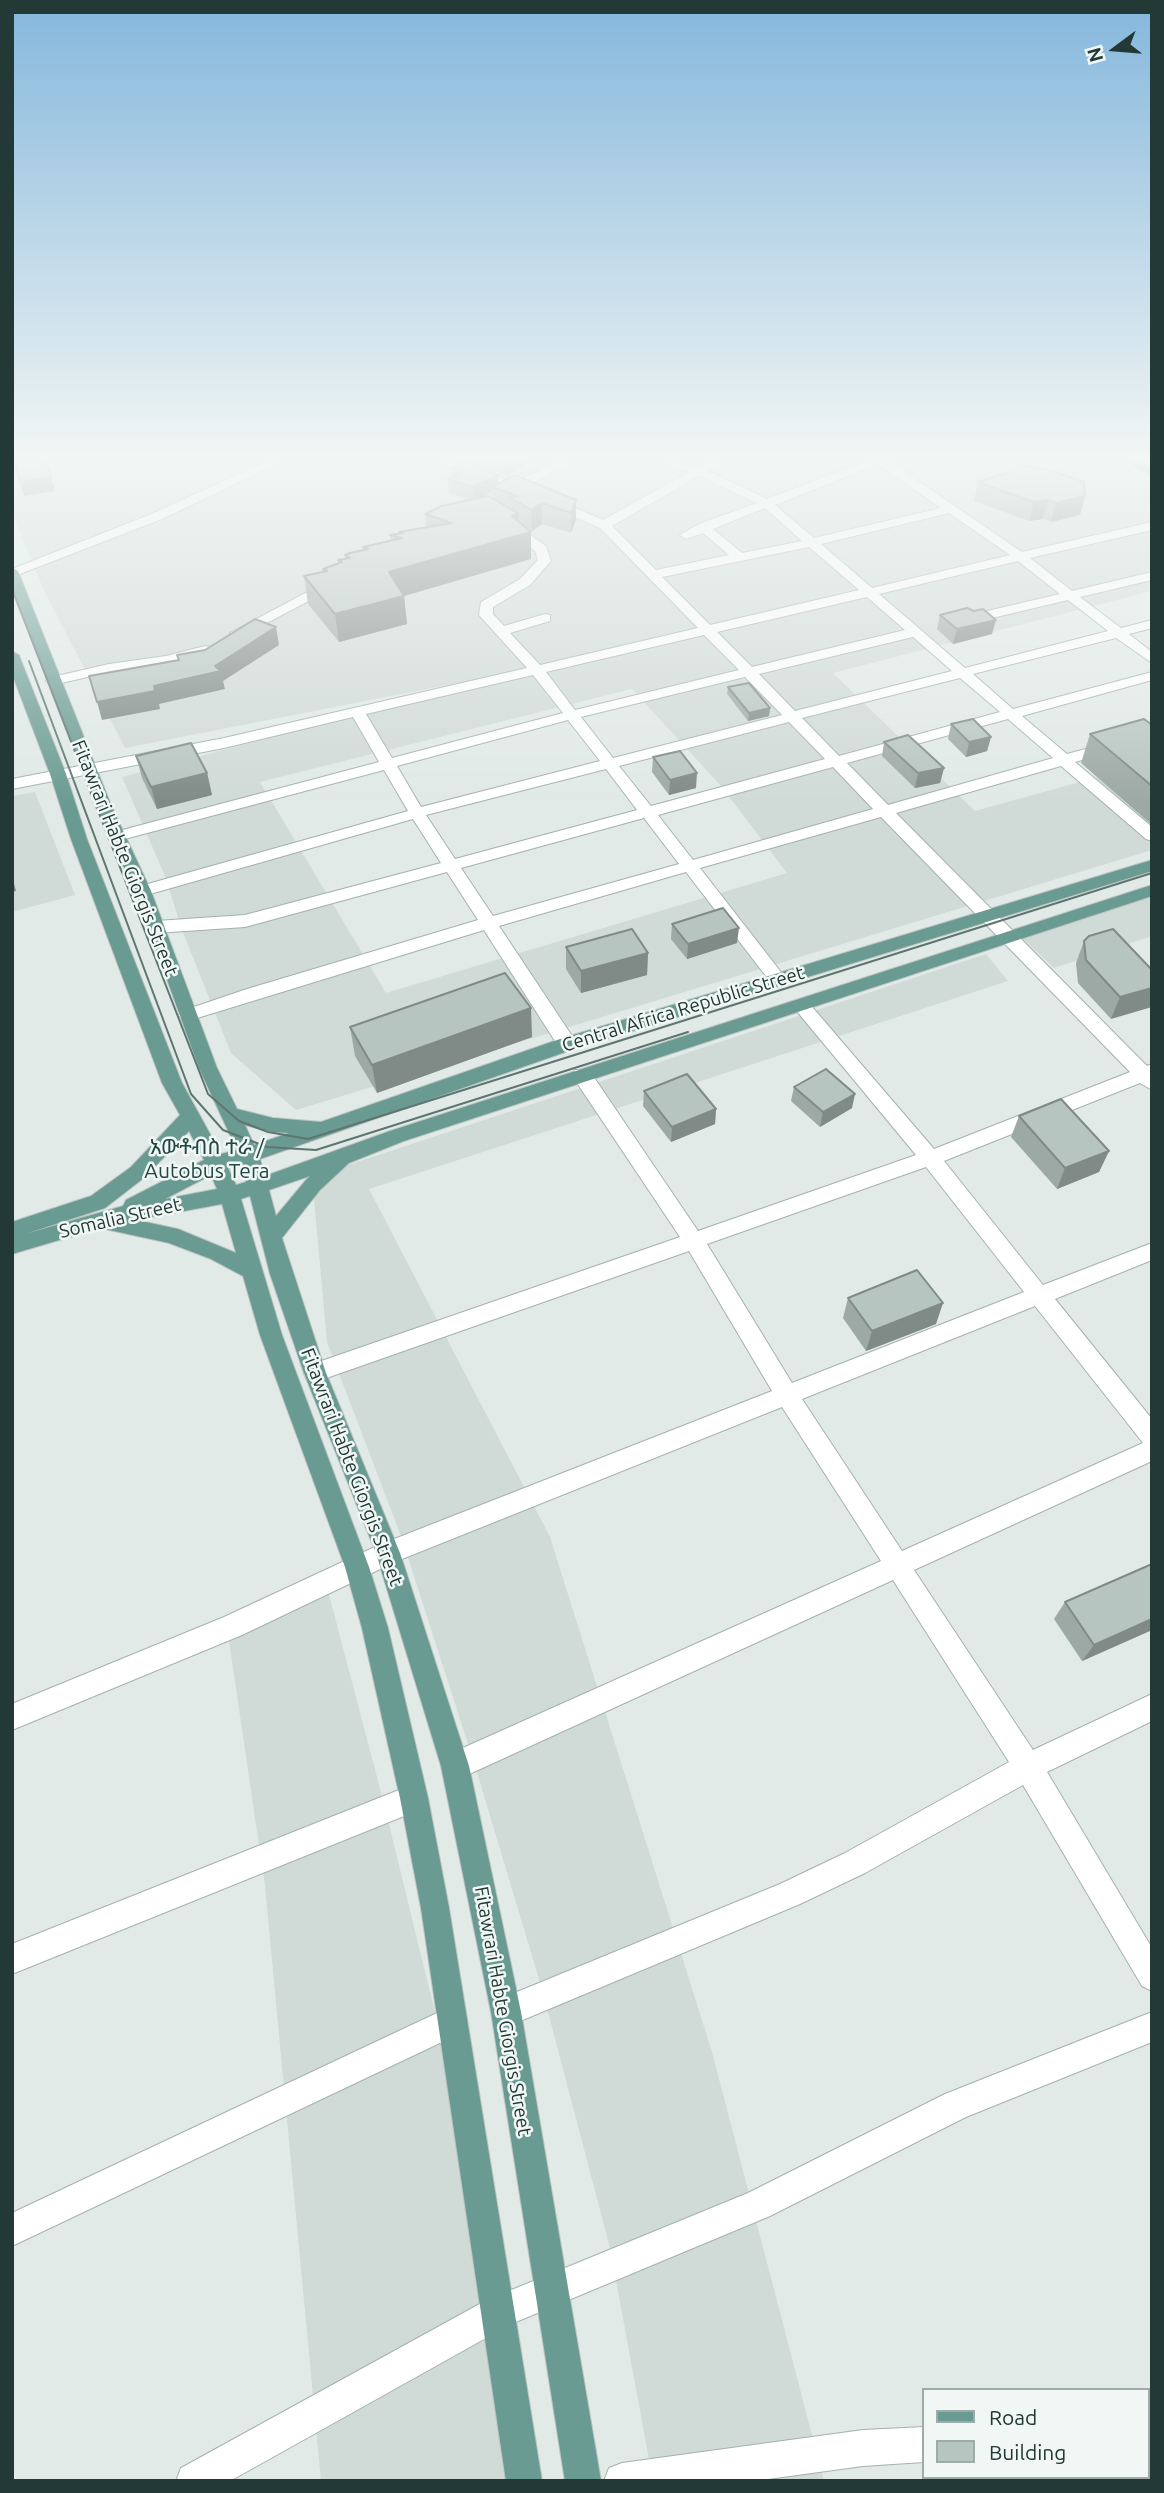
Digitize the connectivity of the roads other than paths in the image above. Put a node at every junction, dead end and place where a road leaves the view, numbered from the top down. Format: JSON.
{"nodes":[{"id":1,"x":536,"y":570,"type":"edge"},
{"id":2,"x":648,"y":570,"type":"edge"},
{"id":3,"x":676,"y":570,"type":"edge"},
{"id":4,"x":846,"y":570,"type":"edge"},
{"id":5,"x":962,"y":570,"type":"edge"},
{"id":6,"x":1038,"y":570,"type":"edge"},
{"id":7,"x":13,"y":572,"type":"edge"},
{"id":8,"x":652,"y":575,"type":"junction"},
{"id":9,"x":347,"y":576,"type":"edge"},
{"id":10,"x":1152,"y":576,"type":"edge"},
{"id":11,"x":872,"y":593,"type":"junction"},
{"id":12,"x":1072,"y":597,"type":"junction"},
{"id":13,"x":545,"y":618,"type":"dead end"},
{"id":14,"x":971,"y":620,"type":"edge"},
{"id":15,"x":1152,"y":624,"type":"edge"},
{"id":16,"x":501,"y":631,"type":"junction"},
{"id":17,"x":707,"y":632,"type":"junction"},
{"id":18,"x":916,"y":632,"type":"junction"},
{"id":19,"x":1118,"y":633,"type":"junction"},
{"id":20,"x":13,"y":656,"type":"edge"},
{"id":21,"x":1152,"y":659,"type":"edge"},
{"id":22,"x":536,"y":669,"type":"junction"},
{"id":23,"x":747,"y":672,"type":"junction"},
{"id":24,"x":962,"y":674,"type":"junction"},
{"id":25,"x":1152,"y":676,"type":"edge"},
{"id":26,"x":53,"y":681,"type":"junction"},
{"id":27,"x":357,"y":712,"type":"junction"},
{"id":28,"x":1009,"y":714,"type":"junction"},
{"id":29,"x":572,"y":715,"type":"junction"},
{"id":30,"x":790,"y":718,"type":"junction"},
{"id":31,"x":1152,"y":735,"type":"edge"},
{"id":32,"x":1062,"y":760,"type":"junction"},
{"id":33,"x":833,"y":761,"type":"junction"},
{"id":34,"x":386,"y":763,"type":"junction"},
{"id":35,"x":607,"y":764,"type":"junction"},
{"id":36,"x":89,"y":769,"type":"junction"},
{"id":37,"x":58,"y":774,"type":"junction"},
{"id":38,"x":12,"y":784,"type":"edge"},
{"id":39,"x":886,"y":812,"type":"junction"},
{"id":40,"x":417,"y":813,"type":"junction"},
{"id":41,"x":646,"y":813,"type":"junction"},
{"id":42,"x":117,"y":836,"type":"junction"},
{"id":43,"x":1152,"y":836,"type":"edge"},
{"id":44,"x":450,"y":864,"type":"junction"},
{"id":45,"x":1152,"y":865,"type":"edge"},
{"id":46,"x":689,"y":868,"type":"junction"},
{"id":47,"x":1152,"y":890,"type":"edge"},
{"id":48,"x":143,"y":891,"type":"junction"},
{"id":49,"x":989,"y":917,"type":"junction"},
{"id":50,"x":488,"y":923,"type":"junction"},
{"id":51,"x":156,"y":927,"type":"junction"},
{"id":52,"x":1008,"y":938,"type":"junction"},
{"id":53,"x":778,"y":980,"type":"junction"},
{"id":54,"x":801,"y":1005,"type":"junction"},
{"id":55,"x":188,"y":1015,"type":"junction"},
{"id":56,"x":567,"y":1044,"type":"junction"},
{"id":57,"x":582,"y":1075,"type":"junction"},
{"id":58,"x":1149,"y":1076,"type":"edge"},
{"id":59,"x":230,"y":1114,"type":"junction"},
{"id":60,"x":191,"y":1116,"type":"junction"},
{"id":61,"x":324,"y":1128,"type":"junction"},
{"id":62,"x":249,"y":1155,"type":"junction"},
{"id":63,"x":344,"y":1157,"type":"junction"},
{"id":64,"x":930,"y":1158,"type":"junction"},
{"id":65,"x":216,"y":1163,"type":"junction"},
{"id":66,"x":258,"y":1184,"type":"junction"},
{"id":67,"x":230,"y":1195,"type":"junction"},
{"id":68,"x":105,"y":1218,"type":"junction"},
{"id":69,"x":12,"y":1230,"type":"edge"},
{"id":70,"x":272,"y":1235,"type":"junction"},
{"id":71,"x":694,"y":1241,"type":"junction"},
{"id":72,"x":12,"y":1246,"type":"edge"},
{"id":73,"x":1152,"y":1251,"type":"edge"},
{"id":74,"x":253,"y":1271,"type":"junction"},
{"id":75,"x":1041,"y":1296,"type":"junction"},
{"id":76,"x":315,"y":1373,"type":"junction"},
{"id":77,"x":788,"y":1395,"type":"junction"},
{"id":78,"x":1152,"y":1437,"type":"edge"},
{"id":79,"x":1152,"y":1450,"type":"edge"},
{"id":80,"x":388,"y":1553,"type":"junction"},
{"id":81,"x":357,"y":1567,"type":"junction"},
{"id":82,"x":898,"y":1567,"type":"junction"},
{"id":83,"x":1152,"y":1707,"type":"edge"},
{"id":84,"x":12,"y":1717,"type":"edge"},
{"id":85,"x":455,"y":1766,"type":"junction"},
{"id":86,"x":1028,"y":1767,"type":"junction"},
{"id":87,"x":414,"y":1798,"type":"junction"},
{"id":88,"x":12,"y":1959,"type":"edge"},
{"id":89,"x":1152,"y":1976,"type":"edge"},
{"id":90,"x":506,"y":2012,"type":"junction"},
{"id":91,"x":453,"y":2021,"type":"junction"},
{"id":92,"x":1152,"y":2026,"type":"edge"},
{"id":93,"x":12,"y":2230,"type":"edge"},
{"id":94,"x":551,"y":2292,"type":"junction"},
{"id":95,"x":499,"y":2312,"type":"junction"},
{"id":96,"x":922,"y":2444,"type":"edge"},
{"id":97,"x":194,"y":2481,"type":"edge"},
{"id":98,"x":524,"y":2481,"type":"edge"},
{"id":99,"x":583,"y":2481,"type":"edge"},
{"id":100,"x":622,"y":2481,"type":"edge"}],
"edges":[{"from":1,"to":16,"type":"street"},
{"from":2,"to":8,"type":"street"},
{"from":3,"to":8,"type":"street"},
{"from":4,"to":11,"type":"street"},
{"from":5,"to":11,"type":"street"},
{"from":6,"to":12,"type":"street"},
{"from":7,"to":26,"type":"main road","name":"Fitawrari Habte Giorgis Street"},
{"from":8,"to":17,"type":"street"},
{"from":9,"to":26,"type":"street"},
{"from":10,"to":12,"type":"street"},
{"from":11,"to":17,"type":"street"},
{"from":11,"to":18,"type":"street"},
{"from":12,"to":14,"type":"street"},
{"from":12,"to":19,"type":"street"},
{"from":13,"to":16,"type":"street"},
{"from":15,"to":19,"type":"street"},
{"from":16,"to":22,"type":"street"},
{"from":17,"to":22,"type":"street"},
{"from":17,"to":23,"type":"street"},
{"from":18,"to":23,"type":"street"},
{"from":18,"to":24,"type":"street"},
{"from":19,"to":21,"type":"street"},
{"from":19,"to":24,"type":"street"},
{"from":20,"to":37,"type":"main road"},
{"from":22,"to":27,"type":"street"},
{"from":22,"to":29,"type":"street"},
{"from":23,"to":29,"type":"street"},
{"from":23,"to":30,"type":"street"},
{"from":24,"to":28,"type":"street"},
{"from":24,"to":30,"type":"street"},
{"from":25,"to":28,"type":"street"},
{"from":26,"to":36,"type":"main road","name":"Fitawrari Habte Giorgis Street"},
{"from":27,"to":34,"type":"street"},
{"from":27,"to":36,"type":"street"},
{"from":28,"to":32,"type":"street"},
{"from":28,"to":33,"type":"street"},
{"from":29,"to":34,"type":"street"},
{"from":29,"to":35,"type":"street"},
{"from":30,"to":33,"type":"street"},
{"from":30,"to":35,"type":"street"},
{"from":31,"to":32,"type":"street"},
{"from":32,"to":39,"type":"street"},
{"from":32,"to":43,"type":"street"},
{"from":33,"to":39,"type":"street"},
{"from":33,"to":41,"type":"street"},
{"from":34,"to":40,"type":"street"},
{"from":34,"to":42,"type":"street"},
{"from":35,"to":40,"type":"street"},
{"from":35,"to":41,"type":"street"},
{"from":36,"to":37,"type":"street"},
{"from":36,"to":42,"type":"main road","name":"Fitawrari Habte Giorgis Street"},
{"from":37,"to":38,"type":"street"},
{"from":37,"to":60,"type":"main road"},
{"from":39,"to":46,"type":"street"},
{"from":39,"to":49,"type":"street"},
{"from":40,"to":44,"type":"street"},
{"from":40,"to":48,"type":"street"},
{"from":41,"to":44,"type":"street"},
{"from":41,"to":46,"type":"street"},
{"from":42,"to":48,"type":"main road","name":"Fitawrari Habte Giorgis Street"},
{"from":44,"to":50,"type":"street"},
{"from":44,"to":51,"type":"street"},
{"from":45,"to":49,"type":"main road","name":"Central Africa Republic Street"},
{"from":46,"to":50,"type":"street"},
{"from":46,"to":53,"type":"street"},
{"from":47,"to":52,"type":"main road","name":"Central Africa Republic Street"},
{"from":48,"to":51,"type":"main road","name":"Fitawrari Habte Giorgis Street"},
{"from":49,"to":52,"type":"street"},
{"from":49,"to":53,"type":"main road","name":"Central Africa Republic Street"},
{"from":50,"to":55,"type":"street"},
{"from":50,"to":56,"type":"street"},
{"from":51,"to":55,"type":"main road","name":"Fitawrari Habte Giorgis Street"},
{"from":52,"to":54,"type":"main road","name":"Central Africa Republic Street"},
{"from":52,"to":58,"type":"street"},
{"from":53,"to":56,"type":"main road","name":"Central Africa Republic Street"},
{"from":54,"to":57,"type":"main road","name":"Central Africa Republic Street"},
{"from":54,"to":64,"type":"street"},
{"from":55,"to":59,"type":"main road","name":"Fitawrari Habte Giorgis Street"},
{"from":56,"to":61,"type":"main road","name":"Central Africa Republic Street"},
{"from":57,"to":63,"type":"main road","name":"Central Africa Republic Street"},
{"from":57,"to":71,"type":"street"},
{"from":58,"to":64,"type":"street"},
{"from":59,"to":61,"type":"main road"},
{"from":59,"to":62,"type":"main road","name":"Fitawrari Habte Giorgis Street"},
{"from":60,"to":65,"type":"main road"},
{"from":60,"to":69,"type":"main road"},
{"from":61,"to":62,"type":"main road","name":"Central Africa Republic Street"},
{"from":62,"to":65,"type":"main road","name":"Central Africa Republic Street"},
{"from":62,"to":66,"type":"main road","name":"Fitawrari Habte Giorgis Street"},
{"from":63,"to":66,"type":"main road","name":"Central Africa Republic Street"},
{"from":63,"to":70,"type":"main road"},
{"from":64,"to":71,"type":"street"},
{"from":64,"to":75,"type":"street"},
{"from":65,"to":67,"type":"main road"},
{"from":65,"to":68,"type":"main road","name":"Central Africa Republic Street"},
{"from":66,"to":67,"type":"main road","name":"Central Africa Republic Street"},
{"from":66,"to":70,"type":"main road","name":"Fitawrari Habte Giorgis Street"},
{"from":67,"to":68,"type":"main road","name":"Somalia Street"},
{"from":67,"to":74,"type":"main road"},
{"from":68,"to":72,"type":"main road","name":"Somalia Street"},
{"from":68,"to":74,"type":"main road"},
{"from":70,"to":76,"type":"main road","name":"Fitawrari Habte Giorgis Street"},
{"from":71,"to":76,"type":"street"},
{"from":71,"to":77,"type":"street"},
{"from":73,"to":75,"type":"street"},
{"from":74,"to":81,"type":"main road"},
{"from":75,"to":77,"type":"street"},
{"from":75,"to":78,"type":"street"},
{"from":76,"to":80,"type":"main road","name":"Fitawrari Habte Giorgis Street"},
{"from":77,"to":80,"type":"street"},
{"from":77,"to":82,"type":"street"},
{"from":79,"to":82,"type":"street"},
{"from":80,"to":81,"type":"street"},
{"from":80,"to":85,"type":"main road","name":"Fitawrari Habte Giorgis Street"},
{"from":81,"to":84,"type":"street"},
{"from":81,"to":87,"type":"main road"},
{"from":82,"to":85,"type":"street"},
{"from":82,"to":86,"type":"street"},
{"from":83,"to":86,"type":"street"},
{"from":85,"to":90,"type":"main road","name":"Fitawrari Habte Giorgis Street"},
{"from":86,"to":89,"type":"street"},
{"from":86,"to":90,"type":"street"},
{"from":87,"to":88,"type":"street"},
{"from":87,"to":91,"type":"main road"},
{"from":90,"to":94,"type":"main road","name":"Fitawrari Habte Giorgis Street"},
{"from":91,"to":93,"type":"street"},
{"from":91,"to":95,"type":"main road"},
{"from":92,"to":94,"type":"street"},
{"from":94,"to":95,"type":"street"},
{"from":94,"to":99,"type":"main road","name":"Fitawrari Habte Giorgis Street"},
{"from":95,"to":97,"type":"street"},
{"from":95,"to":98,"type":"main road"},
{"from":96,"to":100,"type":"street"}]}
